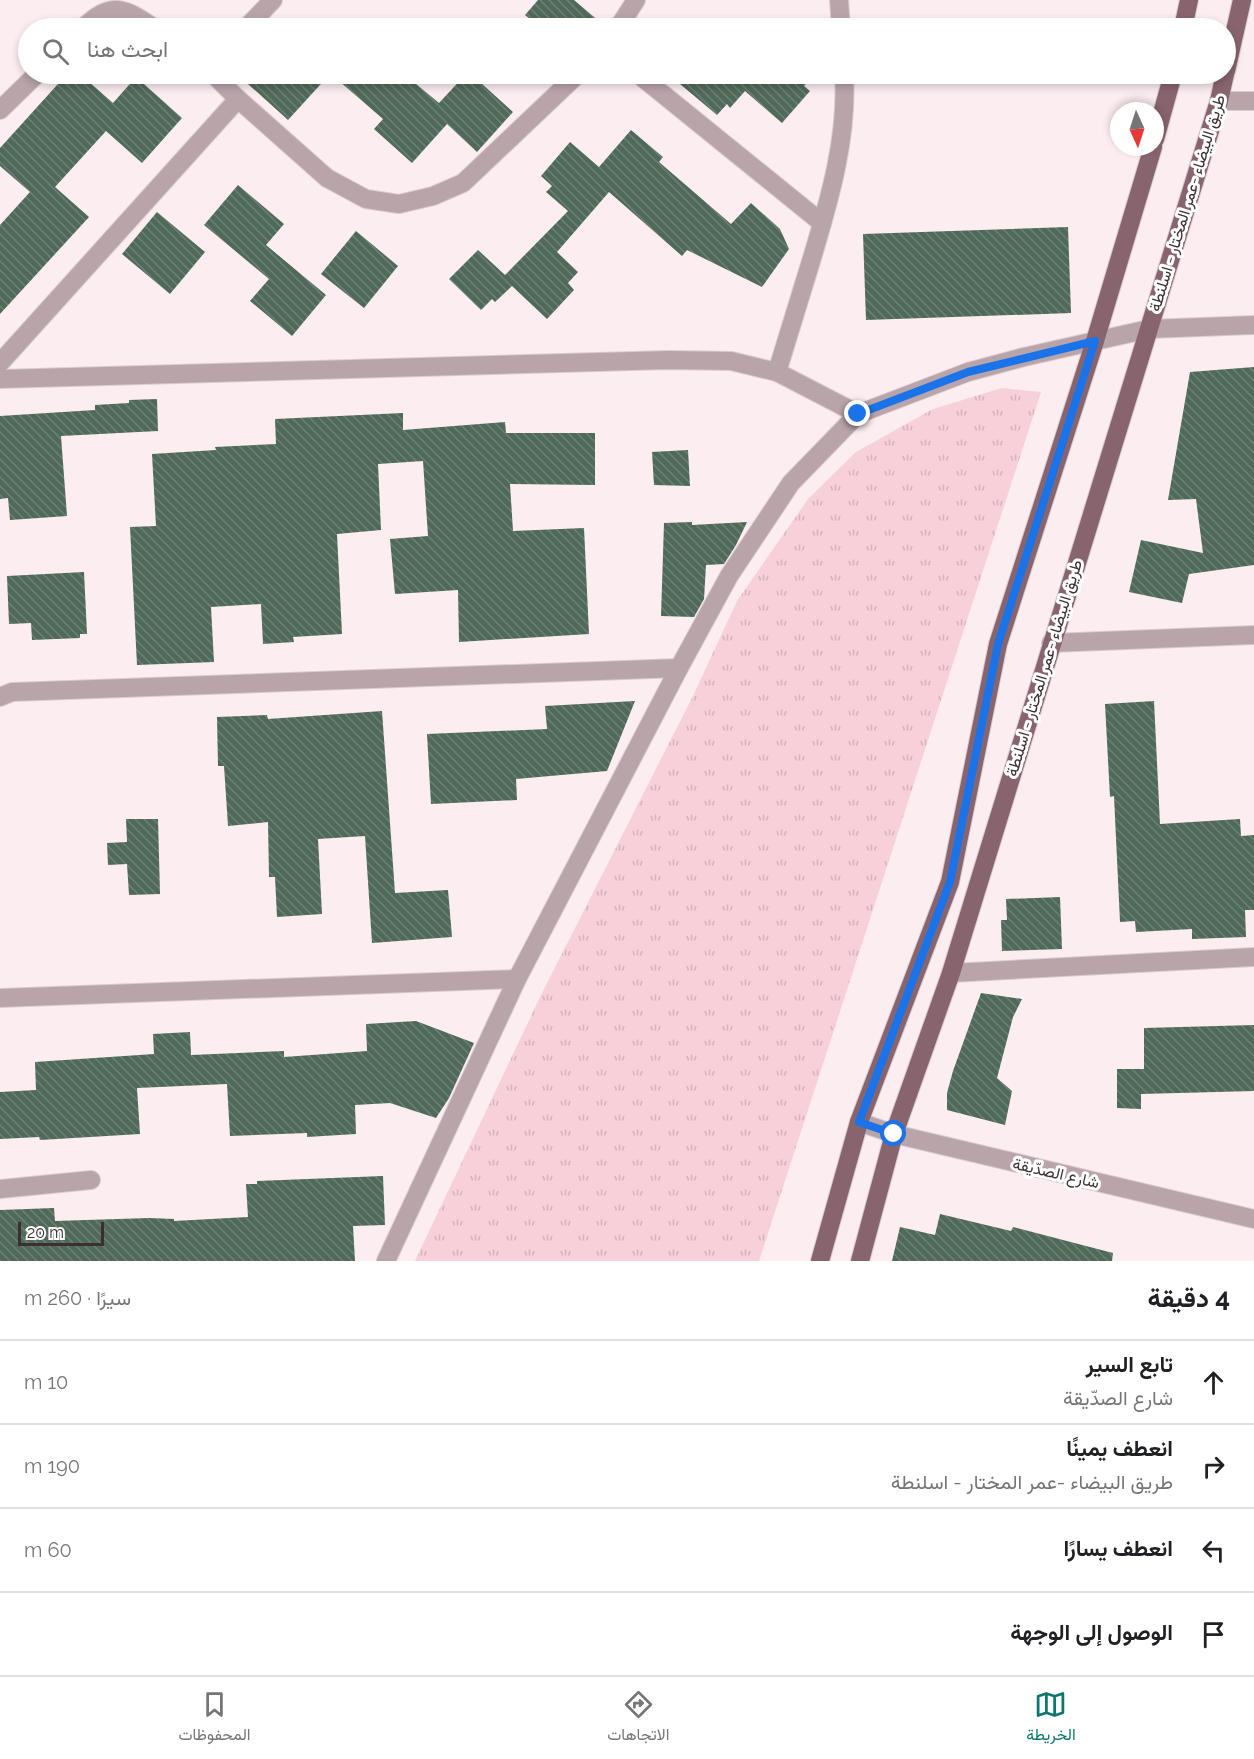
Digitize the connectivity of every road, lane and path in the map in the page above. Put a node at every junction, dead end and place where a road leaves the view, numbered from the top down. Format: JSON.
{"nodes":[{"id":1,"x":273,"y":0,"type":"edge"},
{"id":2,"x":636,"y":0,"type":"edge"},
{"id":3,"x":839,"y":0,"type":"edge"},
{"id":4,"x":1189,"y":0,"type":"edge"},
{"id":5,"x":1242,"y":0,"type":"edge"},
{"id":6,"x":93,"y":18,"type":"edge"},
{"id":7,"x":139,"y":18,"type":"edge"},
{"id":8,"x":256,"y":18,"type":"edge"},
{"id":9,"x":624,"y":18,"type":"edge"},
{"id":10,"x":840,"y":18,"type":"edge"},
{"id":11,"x":1185,"y":18,"type":"edge"},
{"id":12,"x":1236,"y":25,"type":"edge"},
{"id":13,"x":27,"y":84,"type":"edge"},
{"id":14,"x":223,"y":84,"type":"edge"},
{"id":15,"x":567,"y":84,"type":"edge"},
{"id":16,"x":650,"y":84,"type":"edge"},
{"id":17,"x":845,"y":84,"type":"edge"},
{"id":18,"x":1170,"y":84,"type":"edge"},
{"id":19,"x":1223,"y":84,"type":"edge"},
{"id":20,"x":238,"y":99,"type":"junction"},
{"id":21,"x":1219,"y":101,"type":"junction"},
{"id":22,"x":1254,"y":101,"type":"edge"},
{"id":23,"x":1164,"y":107,"type":"edge"},
{"id":24,"x":0,"y":110,"type":"edge"},
{"id":25,"x":1150,"y":156,"type":"edge"},
{"id":26,"x":822,"y":224,"type":"junction"},
{"id":27,"x":1254,"y":325,"type":"edge"},
{"id":28,"x":1149,"y":329,"type":"junction"},
{"id":29,"x":1095,"y":341,"type":"junction"},
{"id":30,"x":0,"y":363,"type":"edge"},
{"id":31,"x":777,"y":372,"type":"junction"},
{"id":32,"x":0,"y":379,"type":"edge"},
{"id":33,"x":858,"y":414,"type":"junction"},
{"id":34,"x":1254,"y":635,"type":"edge"},
{"id":35,"x":1051,"y":643,"type":"junction"},
{"id":36,"x":679,"y":668,"type":"junction"},
{"id":37,"x":0,"y":698,"type":"edge"},
{"id":38,"x":1254,"y":957,"type":"edge"},
{"id":39,"x":951,"y":973,"type":"junction"},
{"id":40,"x":517,"y":979,"type":"junction"},
{"id":41,"x":0,"y":998,"type":"edge"},
{"id":42,"x":859,"y":1122,"type":"junction"},
{"id":43,"x":894,"y":1134,"type":"junction"},
{"id":44,"x":91,"y":1180,"type":"dead end"},
{"id":45,"x":0,"y":1189,"type":"edge"},
{"id":46,"x":1254,"y":1219,"type":"edge"},
{"id":47,"x":386,"y":1261,"type":"edge"},
{"id":48,"x":820,"y":1261,"type":"edge"},
{"id":49,"x":860,"y":1261,"type":"edge"}],
"edges":[{"from":1,"to":8,"type":"street"},
{"from":2,"to":9,"type":"street"},
{"from":3,"to":10,"type":"street"},
{"from":4,"to":11,"type":"main road"},
{"from":5,"to":12,"type":"main road","name":"طريق البيضاء -عمر المختار - اسلنطة"},
{"from":6,"to":7,"type":"street"},
{"from":13,"to":24,"type":"street"},
{"from":14,"to":20,"type":"street"},
{"from":15,"to":20,"type":"street"},
{"from":16,"to":26,"type":"street"},
{"from":17,"to":26,"type":"street"},
{"from":18,"to":23,"type":"main road"},
{"from":19,"to":21,"type":"main road","name":"طريق البيضاء -عمر المختار - اسلنطة"},
{"from":20,"to":30,"type":"street"},
{"from":21,"to":22,"type":"street"},
{"from":21,"to":28,"type":"main road","name":"طريق البيضاء -عمر المختار - اسلنطة"},
{"from":25,"to":29,"type":"main road"},
{"from":26,"to":31,"type":"street"},
{"from":27,"to":28,"type":"street"},
{"from":28,"to":29,"type":"street"},
{"from":28,"to":35,"type":"main road","name":"طريق البيضاء -عمر المختار - اسلنطة"},
{"from":29,"to":33,"type":"street"},
{"from":29,"to":42,"type":"main road"},
{"from":31,"to":32,"type":"street"},
{"from":31,"to":33,"type":"street"},
{"from":33,"to":36,"type":"street"},
{"from":34,"to":35,"type":"street"},
{"from":35,"to":39,"type":"main road","name":"طريق البيضاء -عمر المختار - اسلنطة"},
{"from":36,"to":37,"type":"street"},
{"from":36,"to":40,"type":"street"},
{"from":38,"to":39,"type":"street"},
{"from":39,"to":43,"type":"main road","name":"طريق البيضاء -عمر المختار - اسلنطة"},
{"from":40,"to":41,"type":"street"},
{"from":40,"to":47,"type":"street"},
{"from":42,"to":43,"type":"street","name":"شارع الصدّيقة"},
{"from":42,"to":48,"type":"main road"},
{"from":43,"to":46,"type":"street","name":"شارع الصدّيقة"},
{"from":43,"to":49,"type":"main road","name":"طريق البيضاء -عمر المختار - اسلنطة"},
{"from":44,"to":45,"type":"street"}]}
